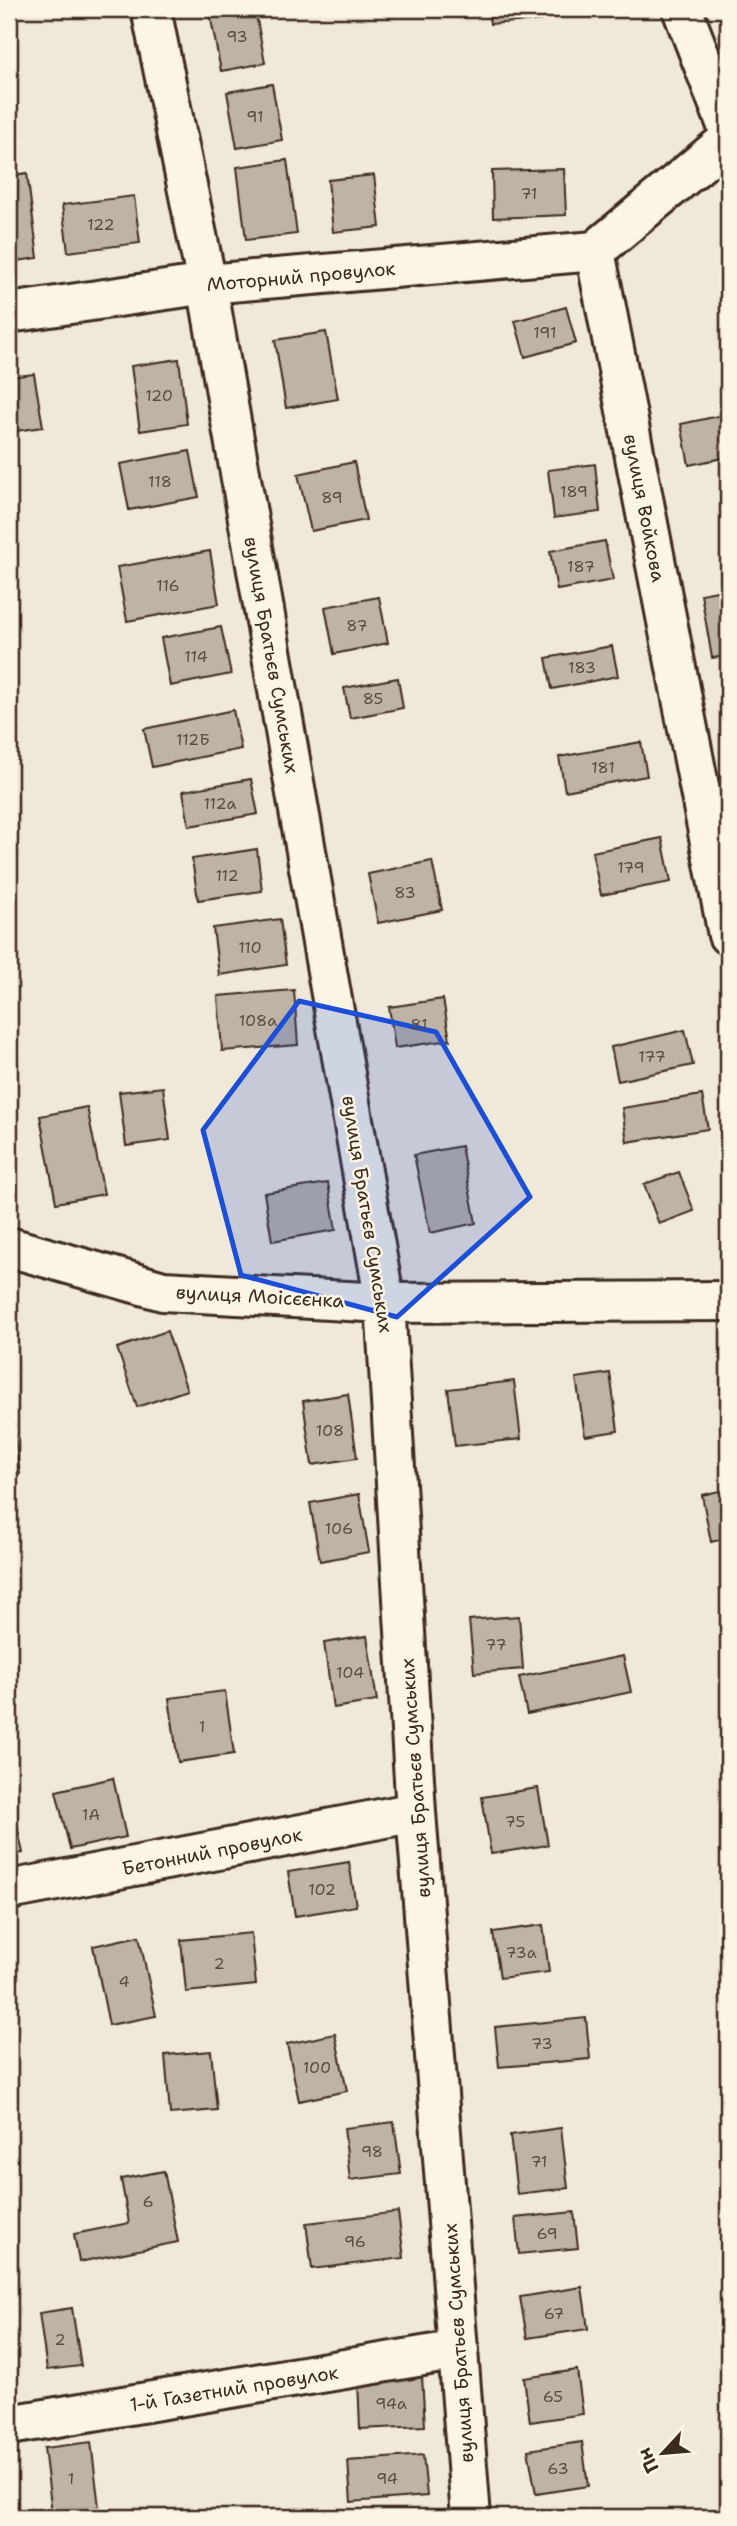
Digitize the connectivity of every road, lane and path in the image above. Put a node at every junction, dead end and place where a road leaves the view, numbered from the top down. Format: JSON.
{"nodes":[{"id":1,"x":151,"y":9,"type":"edge"},
{"id":2,"x":682,"y":9,"type":"edge"},
{"id":3,"x":728,"y":128,"type":"edge"},
{"id":4,"x":728,"y":140,"type":"edge"},
{"id":5,"x":595,"y":251,"type":"junction"},
{"id":6,"x":207,"y":284,"type":"junction"},
{"id":7,"x":9,"y":313,"type":"edge"},
{"id":8,"x":728,"y":934,"type":"edge"},
{"id":9,"x":9,"y":1247,"type":"edge"},
{"id":10,"x":728,"y":1301,"type":"edge"},
{"id":11,"x":385,"y":1303,"type":"junction"},
{"id":12,"x":415,"y":1812,"type":"junction"},
{"id":13,"x":9,"y":1891,"type":"edge"},
{"id":14,"x":459,"y":2350,"type":"junction"},
{"id":15,"x":9,"y":2425,"type":"edge"},
{"id":16,"x":471,"y":2517,"type":"edge"}],
"edges":[{"from":1,"to":6,"type":"street","name":"вулиця Братьєв Сумських"},
{"from":2,"to":3,"type":"street"},
{"from":4,"to":5,"type":"street"},
{"from":5,"to":6,"type":"street","name":"Моторний провулок"},
{"from":5,"to":8,"type":"street","name":"вулиця Войкова"},
{"from":6,"to":7,"type":"street","name":"Моторний провулок"},
{"from":6,"to":11,"type":"street","name":"вулиця Братьєв Сумських"},
{"from":9,"to":11,"type":"street","name":"вулиця Моісєєнка"},
{"from":10,"to":11,"type":"street","name":"вулиця Моісєєнка"},
{"from":11,"to":12,"type":"street","name":"вулиця Братьєв Сумських"},
{"from":12,"to":13,"type":"street","name":"Бетонний провулок"},
{"from":12,"to":14,"type":"street","name":"вулиця Братьєв Сумських"},
{"from":14,"to":15,"type":"street","name":"1-й Газетний провулок"},
{"from":14,"to":16,"type":"street","name":"вулиця Братьєв Сумських"}]}
